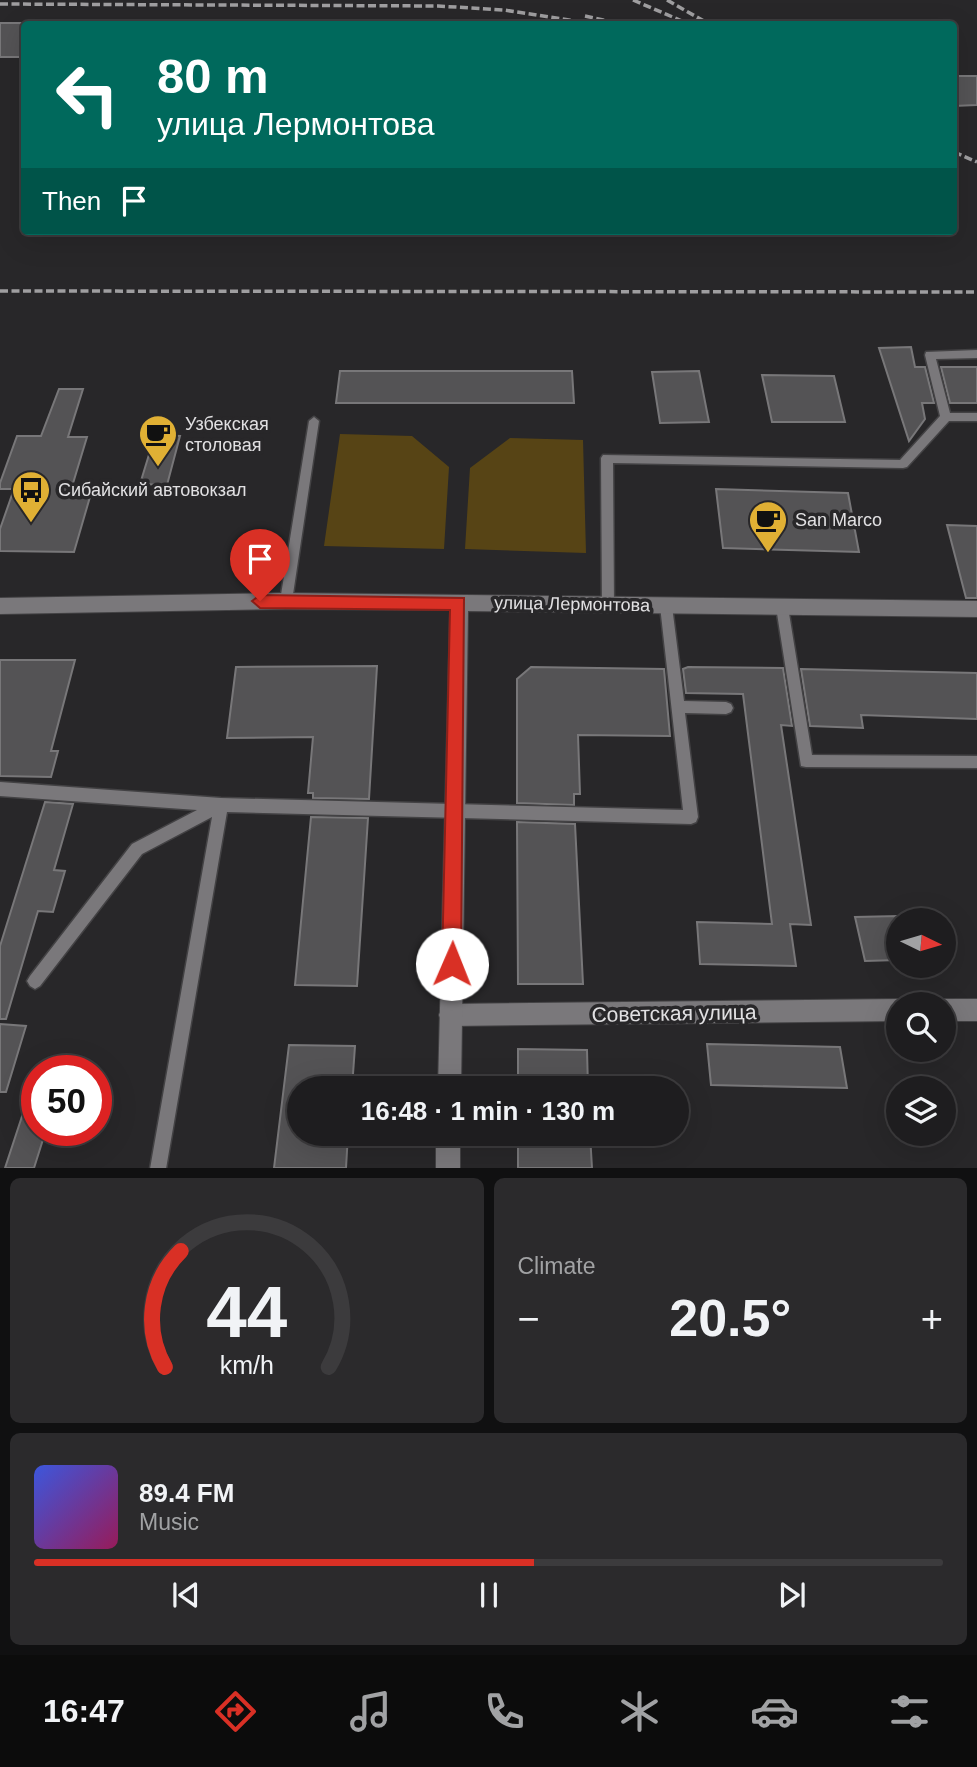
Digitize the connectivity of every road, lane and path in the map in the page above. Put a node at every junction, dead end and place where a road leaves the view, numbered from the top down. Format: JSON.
{"nodes":[{"id":1,"x":977,"y":354,"type":"edge"},
{"id":2,"x":946,"y":417,"type":"junction"},
{"id":3,"x":977,"y":417,"type":"edge"},
{"id":4,"x":314,"y":421,"type":"dead end"},
{"id":5,"x":286,"y":601,"type":"junction"},
{"id":6,"x":459,"y":603,"type":"junction"},
{"id":7,"x":608,"y":605,"type":"junction"},
{"id":8,"x":0,"y":606,"type":"edge"},
{"id":9,"x":666,"y":606,"type":"junction"},
{"id":10,"x":782,"y":607,"type":"junction"},
{"id":11,"x":977,"y":609,"type":"edge"},
{"id":12,"x":678,"y":707,"type":"junction"},
{"id":13,"x":726,"y":708,"type":"dead end"},
{"id":14,"x":977,"y":762,"type":"edge"},
{"id":15,"x":0,"y":789,"type":"edge"},
{"id":16,"x":220,"y":806,"type":"junction"},
{"id":17,"x":455,"y":812,"type":"junction"},
{"id":18,"x":35,"y":981,"type":"dead end"},
{"id":19,"x":886,"y":1010,"type":"edge"},
{"id":20,"x":956,"y":1010,"type":"edge"},
{"id":21,"x":977,"y":1010,"type":"edge"},
{"id":22,"x":450,"y":1015,"type":"junction"},
{"id":23,"x":449,"y":1076,"type":"edge"},
{"id":24,"x":448,"y":1146,"type":"edge"},
{"id":25,"x":158,"y":1168,"type":"edge"},
{"id":26,"x":448,"y":1168,"type":"edge"}],
"edges":[{"from":1,"to":2,"type":"lane"},
{"from":2,"to":3,"type":"lane"},
{"from":2,"to":7,"type":"lane"},
{"from":4,"to":5,"type":"lane"},
{"from":5,"to":6,"type":"main road","name":"улица Лермонтова"},
{"from":5,"to":8,"type":"main road","name":"улица Лермонтова"},
{"from":6,"to":7,"type":"main road","name":"улица Лермонтова"},
{"from":6,"to":17,"type":"main road"},
{"from":7,"to":9,"type":"main road","name":"улица Лермонтова"},
{"from":9,"to":10,"type":"main road","name":"улица Лермонтова"},
{"from":9,"to":12,"type":"lane"},
{"from":10,"to":11,"type":"main road","name":"улица Лермонтова"},
{"from":10,"to":14,"type":"lane"},
{"from":12,"to":13,"type":"lane"},
{"from":12,"to":17,"type":"lane"},
{"from":15,"to":16,"type":"lane"},
{"from":16,"to":17,"type":"lane"},
{"from":16,"to":18,"type":"lane"},
{"from":16,"to":25,"type":"lane"},
{"from":17,"to":22,"type":"main road"},
{"from":19,"to":22,"type":"main road","name":"Советская улица"},
{"from":20,"to":21,"type":"main road"},
{"from":22,"to":23,"type":"main road"},
{"from":24,"to":26,"type":"main road"}]}
